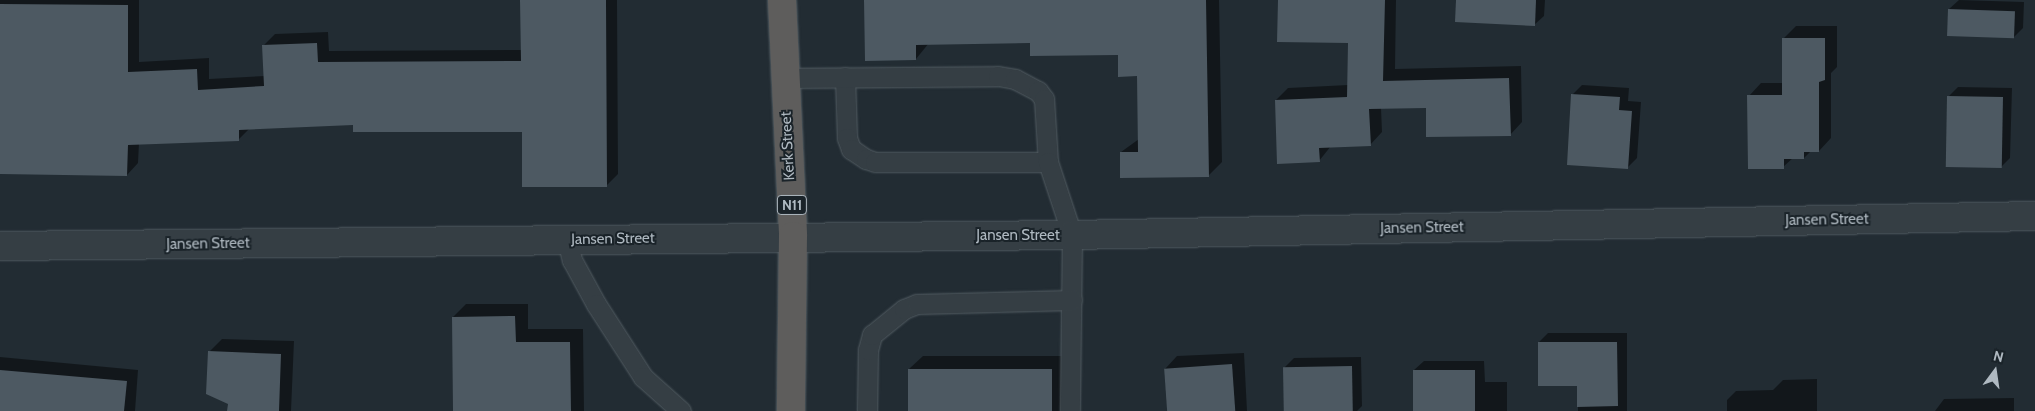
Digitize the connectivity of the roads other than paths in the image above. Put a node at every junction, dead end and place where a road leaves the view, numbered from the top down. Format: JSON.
{"nodes":[{"id":1,"x":782,"y":0,"type":"edge"},
{"id":2,"x":845,"y":77,"type":"junction"},
{"id":3,"x":784,"y":78,"type":"junction"},
{"id":4,"x":1048,"y":162,"type":"junction"},
{"id":5,"x":2035,"y":216,"type":"edge"},
{"id":6,"x":793,"y":236,"type":"junction"},
{"id":7,"x":1072,"y":236,"type":"junction"},
{"id":8,"x":566,"y":239,"type":"junction"},
{"id":9,"x":0,"y":246,"type":"edge"},
{"id":10,"x":1072,"y":300,"type":"junction"},
{"id":11,"x":681,"y":411,"type":"edge"},
{"id":12,"x":791,"y":411,"type":"edge"},
{"id":13,"x":867,"y":411,"type":"edge"},
{"id":14,"x":1070,"y":411,"type":"edge"}],
"edges":[{"from":1,"to":3,"type":"highway","name":"Kerk Street","number":"N11"},
{"from":2,"to":3,"type":"lane"},
{"from":2,"to":4,"type":"lane"},
{"from":2,"to":4,"type":"lane"},
{"from":3,"to":6,"type":"highway","name":"Kerk Street","number":"N11"},
{"from":4,"to":7,"type":"lane"},
{"from":5,"to":7,"type":"street","name":"Jansen Street"},
{"from":6,"to":7,"type":"street","name":"Jansen Street"},
{"from":6,"to":8,"type":"street","name":"Jansen Street"},
{"from":6,"to":12,"type":"highway","name":"Kerk Street","number":"N11"},
{"from":7,"to":10,"type":"lane"},
{"from":8,"to":9,"type":"street","name":"Jansen Street"},
{"from":8,"to":11,"type":"lane"},
{"from":10,"to":13,"type":"lane"},
{"from":10,"to":14,"type":"lane"}]}
